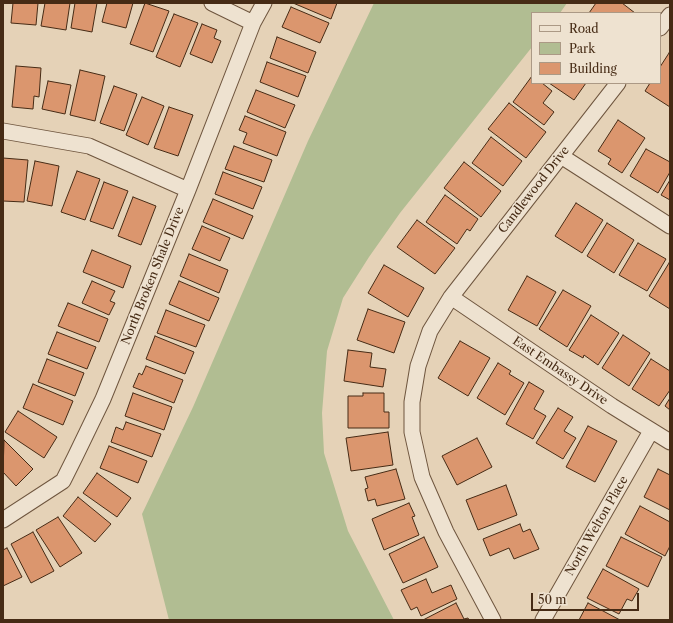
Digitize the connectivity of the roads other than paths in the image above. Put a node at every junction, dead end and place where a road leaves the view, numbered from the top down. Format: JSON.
{"nodes":[{"id":1,"x":212,"y":3,"type":"edge"},
{"id":2,"x":264,"y":3,"type":"edge"},
{"id":3,"x":253,"y":23,"type":"junction"},
{"id":4,"x":617,"y":84,"type":"edge"},
{"id":5,"x":3,"y":131,"type":"edge"},
{"id":6,"x":561,"y":156,"type":"junction"},
{"id":7,"x":188,"y":190,"type":"junction"},
{"id":8,"x":670,"y":226,"type":"edge"},
{"id":9,"x":451,"y":297,"type":"junction"},
{"id":10,"x":651,"y":431,"type":"junction"},
{"id":11,"x":670,"y":442,"type":"edge"},
{"id":12,"x":3,"y":520,"type":"edge"},
{"id":13,"x":493,"y":620,"type":"edge"},
{"id":14,"x":543,"y":620,"type":"edge"}],
"edges":[{"from":1,"to":3,"type":"street"},
{"from":2,"to":3,"type":"street","name":"North Broken Shale Drive"},
{"from":3,"to":7,"type":"street","name":"North Broken Shale Drive"},
{"from":4,"to":6,"type":"street","name":"Candlewood Drive"},
{"from":5,"to":7,"type":"street"},
{"from":6,"to":8,"type":"street"},
{"from":6,"to":9,"type":"street","name":"Candlewood Drive"},
{"from":7,"to":12,"type":"street","name":"North Broken Shale Drive"},
{"from":9,"to":10,"type":"street","name":"East Embassy Drive"},
{"from":9,"to":13,"type":"street","name":"Candlewood Drive"},
{"from":10,"to":11,"type":"street","name":"East Embassy Drive"},
{"from":10,"to":14,"type":"street","name":"North Welton Place"}]}
